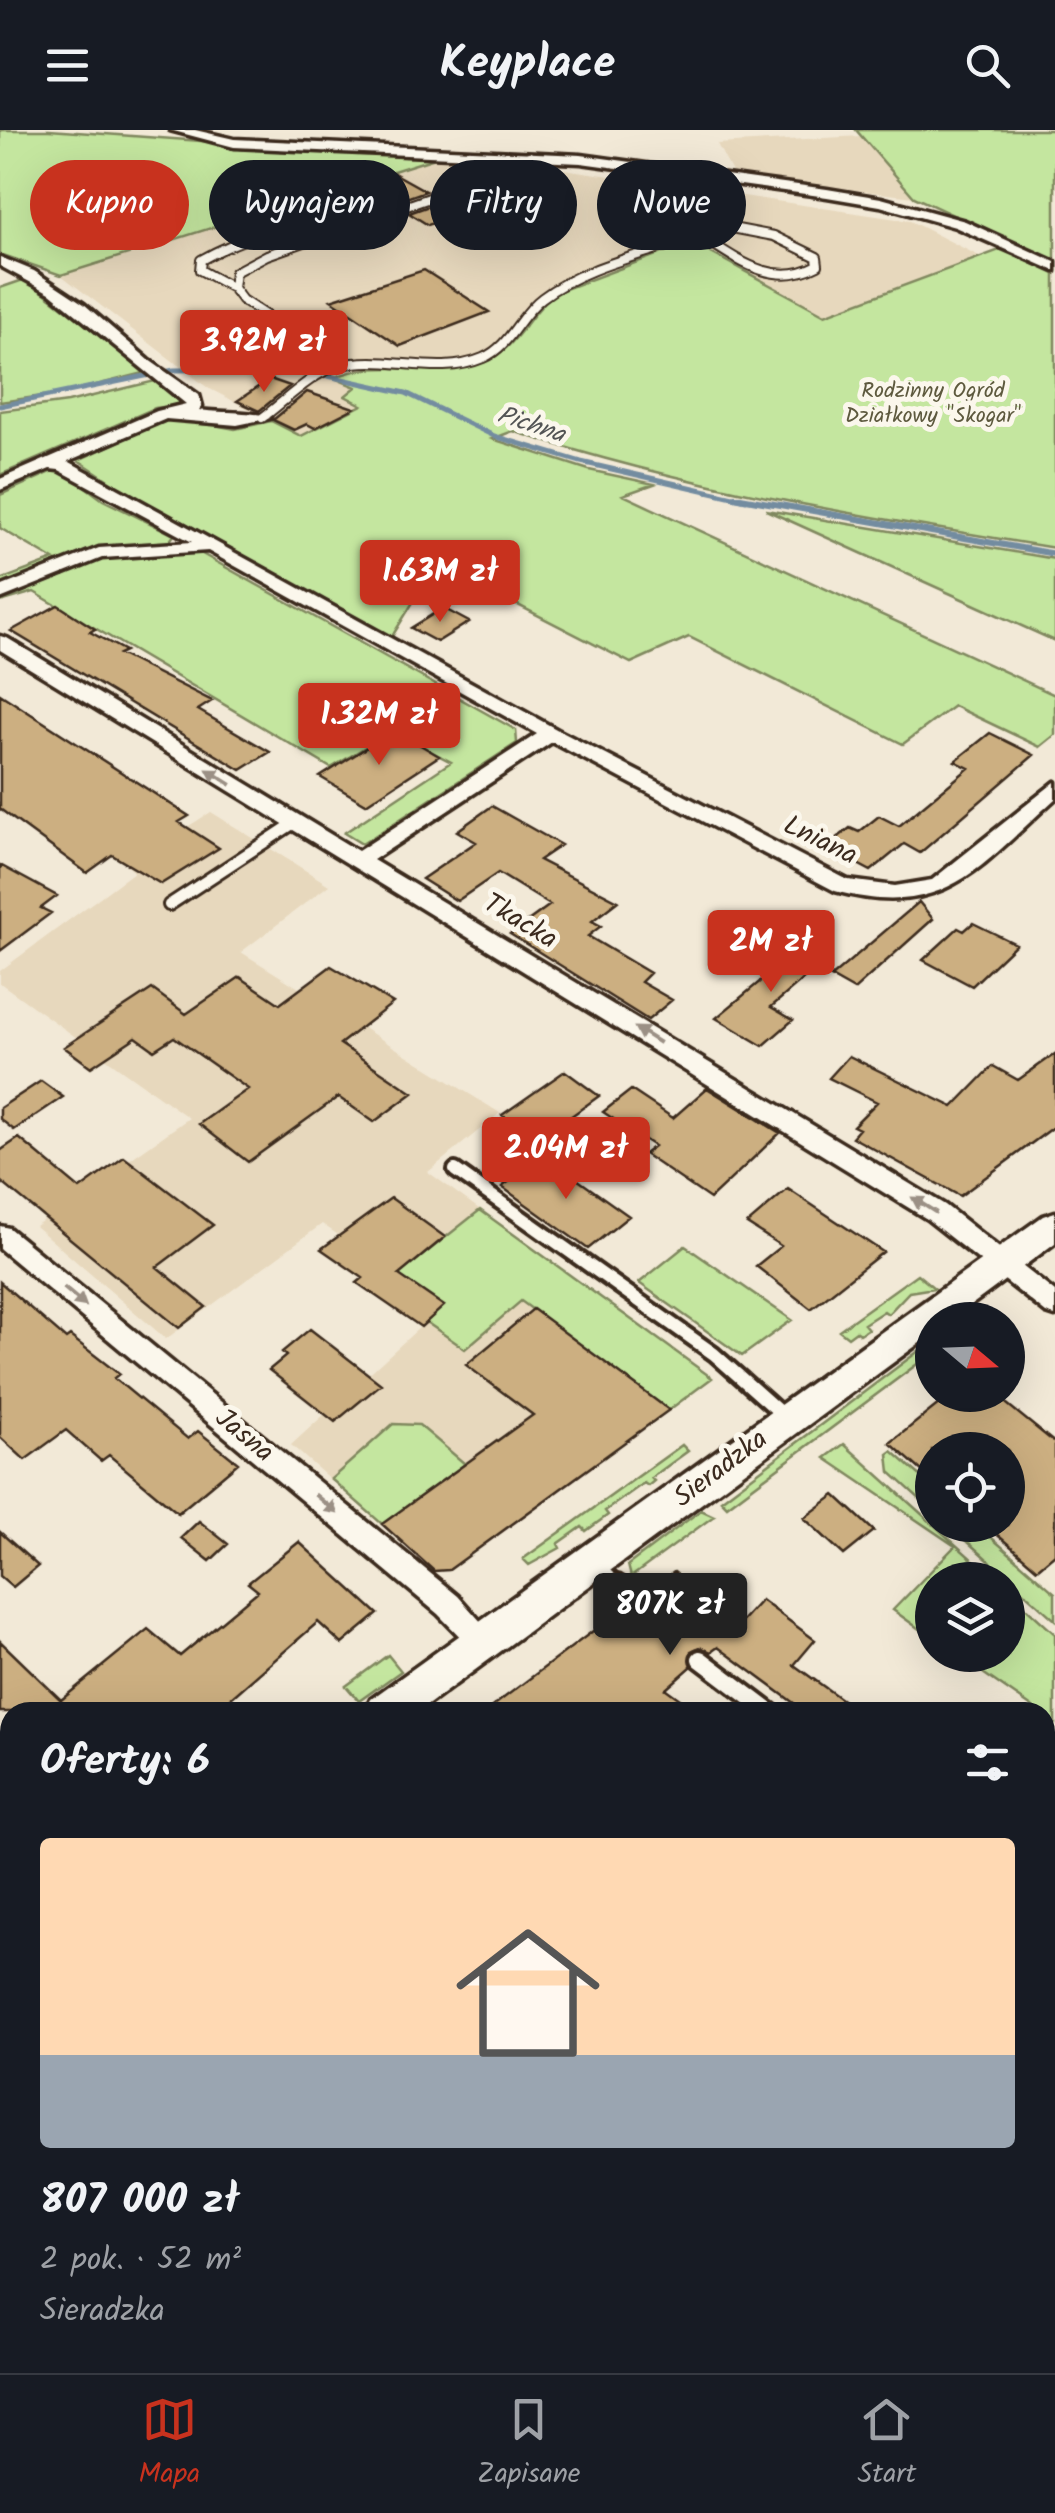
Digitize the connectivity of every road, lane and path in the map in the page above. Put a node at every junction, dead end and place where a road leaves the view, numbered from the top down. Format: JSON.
{"nodes":[{"id":1,"x":177,"y":130,"type":"edge"},
{"id":2,"x":529,"y":156,"type":"junction"},
{"id":3,"x":410,"y":205,"type":"edge"},
{"id":4,"x":699,"y":236,"type":"joint"},
{"id":5,"x":218,"y":250,"type":"edge"},
{"id":6,"x":285,"y":250,"type":"edge"},
{"id":7,"x":662,"y":250,"type":"edge"},
{"id":8,"x":0,"y":261,"type":"edge"},
{"id":9,"x":1055,"y":267,"type":"edge"},
{"id":10,"x":233,"y":288,"type":"junction"},
{"id":11,"x":334,"y":367,"type":"junction"},
{"id":12,"x":184,"y":411,"type":"junction"},
{"id":13,"x":262,"y":418,"type":"joint"},
{"id":14,"x":46,"y":464,"type":"junction"},
{"id":15,"x":0,"y":484,"type":"edge"},
{"id":16,"x":206,"y":546,"type":"junction"},
{"id":17,"x":0,"y":594,"type":"edge"},
{"id":18,"x":5,"y":650,"type":"edge"},
{"id":19,"x":551,"y":734,"type":"junction"},
{"id":20,"x":1055,"y":788,"type":"edge"},
{"id":21,"x":294,"y":823,"type":"junction"},
{"id":22,"x":358,"y":860,"type":"junction"},
{"id":23,"x":169,"y":905,"type":"dead end"},
{"id":24,"x":456,"y":1170,"type":"dead end"},
{"id":25,"x":1055,"y":1225,"type":"edge"},
{"id":26,"x":0,"y":1235,"type":"edge"},
{"id":27,"x":1002,"y":1264,"type":"junction"},
{"id":28,"x":1055,"y":1306,"type":"edge"},
{"id":29,"x":788,"y":1420,"type":"junction"},
{"id":30,"x":593,"y":1563,"type":"junction"},
{"id":31,"x":635,"y":1600,"type":"dead end"},
{"id":32,"x":484,"y":1642,"type":"junction"},
{"id":33,"x":700,"y":1659,"type":"dead end"},
{"id":34,"x":400,"y":1702,"type":"edge"},
{"id":35,"x":757,"y":1702,"type":"edge"}],
"edges":[{"from":1,"to":2,"type":"street"},
{"from":2,"to":3,"type":"lane"},
{"from":2,"to":9,"type":"street"},
{"from":4,"to":4,"type":"lane"},
{"from":5,"to":10,"type":"lane"},
{"from":6,"to":10,"type":"lane"},
{"from":7,"to":11,"type":"lane"},
{"from":8,"to":12,"type":"street"},
{"from":10,"to":11,"type":"lane"},
{"from":11,"to":13,"type":"lane"},
{"from":12,"to":13,"type":"street"},
{"from":12,"to":14,"type":"street"},
{"from":14,"to":15,"type":"street"},
{"from":14,"to":16,"type":"street","name":"Lniana"},
{"from":16,"to":17,"type":"street"},
{"from":16,"to":19,"type":"street","name":"Lniana"},
{"from":21,"to":18,"type":"street","name":"Tkacka","one_way":true},
{"from":19,"to":20,"type":"street","name":"Lniana"},
{"from":19,"to":22,"type":"street"},
{"from":21,"to":22,"type":"street","name":"Tkacka"},
{"from":21,"to":23,"type":"lane"},
{"from":27,"to":22,"type":"street","name":"Tkacka","one_way":true},
{"from":24,"to":29,"type":"lane"},
{"from":25,"to":27,"type":"street","name":"Sieradzka"},
{"from":26,"to":32,"type":"street","name":"Jasna","one_way":true},
{"from":27,"to":28,"type":"street","name":"Tkacka"},
{"from":27,"to":29,"type":"street","name":"Sieradzka"},
{"from":29,"to":30,"type":"street","name":"Sieradzka"},
{"from":30,"to":31,"type":"lane"},
{"from":30,"to":32,"type":"street","name":"Sieradzka"},
{"from":32,"to":34,"type":"street","name":"Sieradzka"},
{"from":33,"to":35,"type":"lane"}]}
